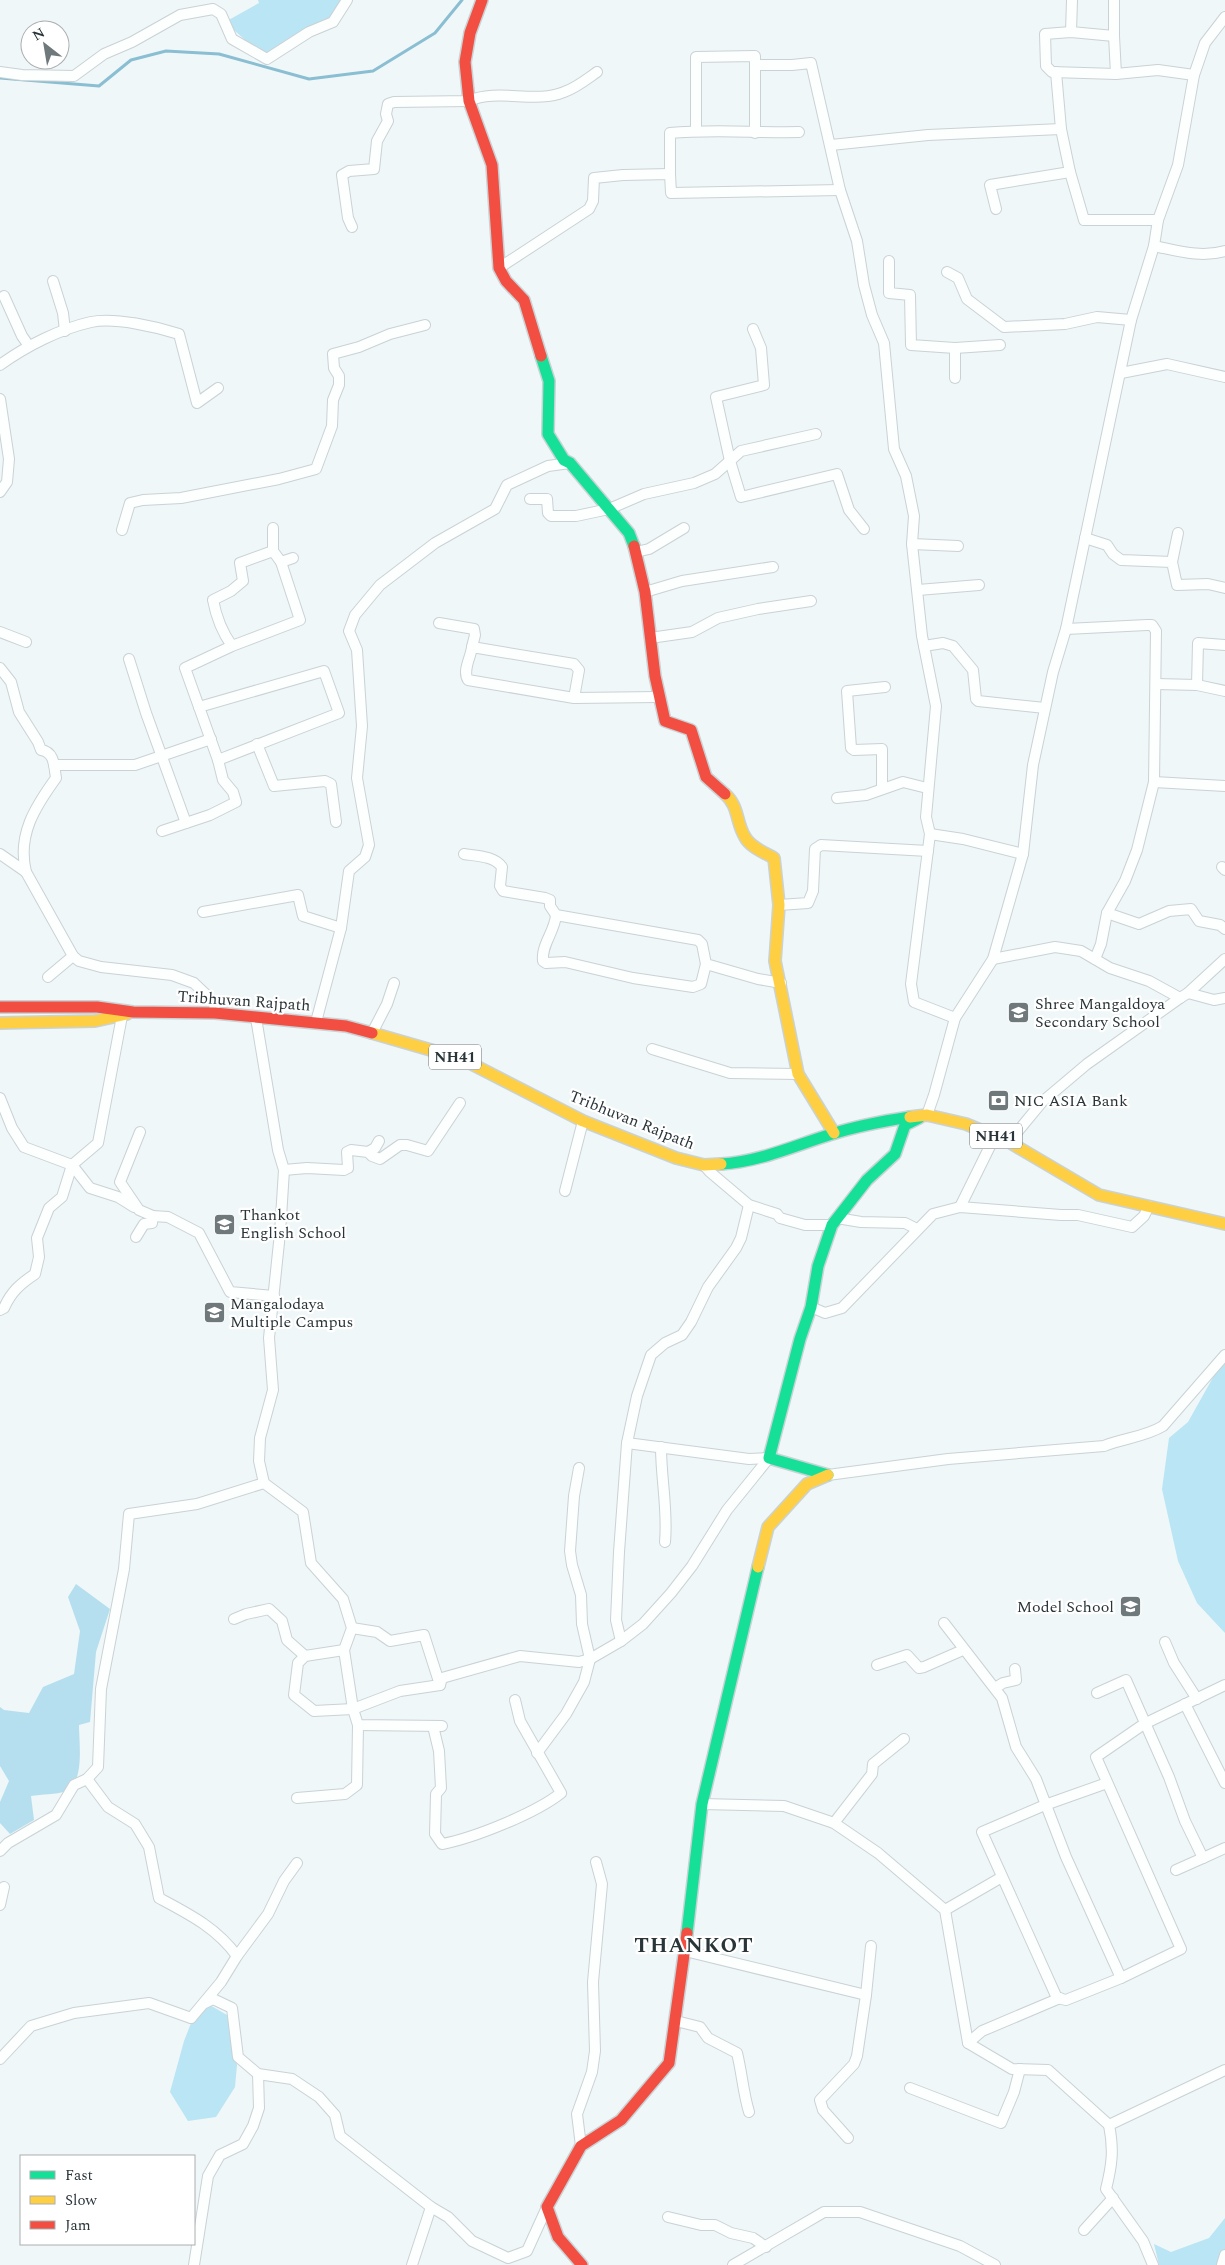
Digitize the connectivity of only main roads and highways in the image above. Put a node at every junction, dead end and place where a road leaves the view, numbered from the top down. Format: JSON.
{"nodes":[{"id":1,"x":482,"y":0,"type":"edge"},
{"id":2,"x":0,"y":1007,"type":"edge"},
{"id":3,"x":128,"y":1014,"type":"junction"},
{"id":4,"x":0,"y":1023,"type":"edge"},
{"id":5,"x":927,"y":1115,"type":"junction"},
{"id":6,"x":834,"y":1133,"type":"junction"},
{"id":7,"x":1225,"y":1224,"type":"edge"},
{"id":8,"x":582,"y":2265,"type":"edge"}],
"edges":[{"from":1,"to":6,"type":"main road"},
{"from":2,"to":3,"type":"main road","name":"Tribhuvan Rajpath","number":"NH41"},
{"from":3,"to":4,"type":"main road","name":"Tribhuvan Rajpath","number":"NH41"},
{"from":3,"to":6,"type":"main road","name":"Tribhuvan Rajpath","number":"NH41"},
{"from":5,"to":6,"type":"main road","name":"Tribhuvan Rajpath","number":"NH41"},
{"from":5,"to":7,"type":"main road","name":"Tribhuvan Rajpath","number":"NH41"},
{"from":5,"to":8,"type":"main road"}]}
